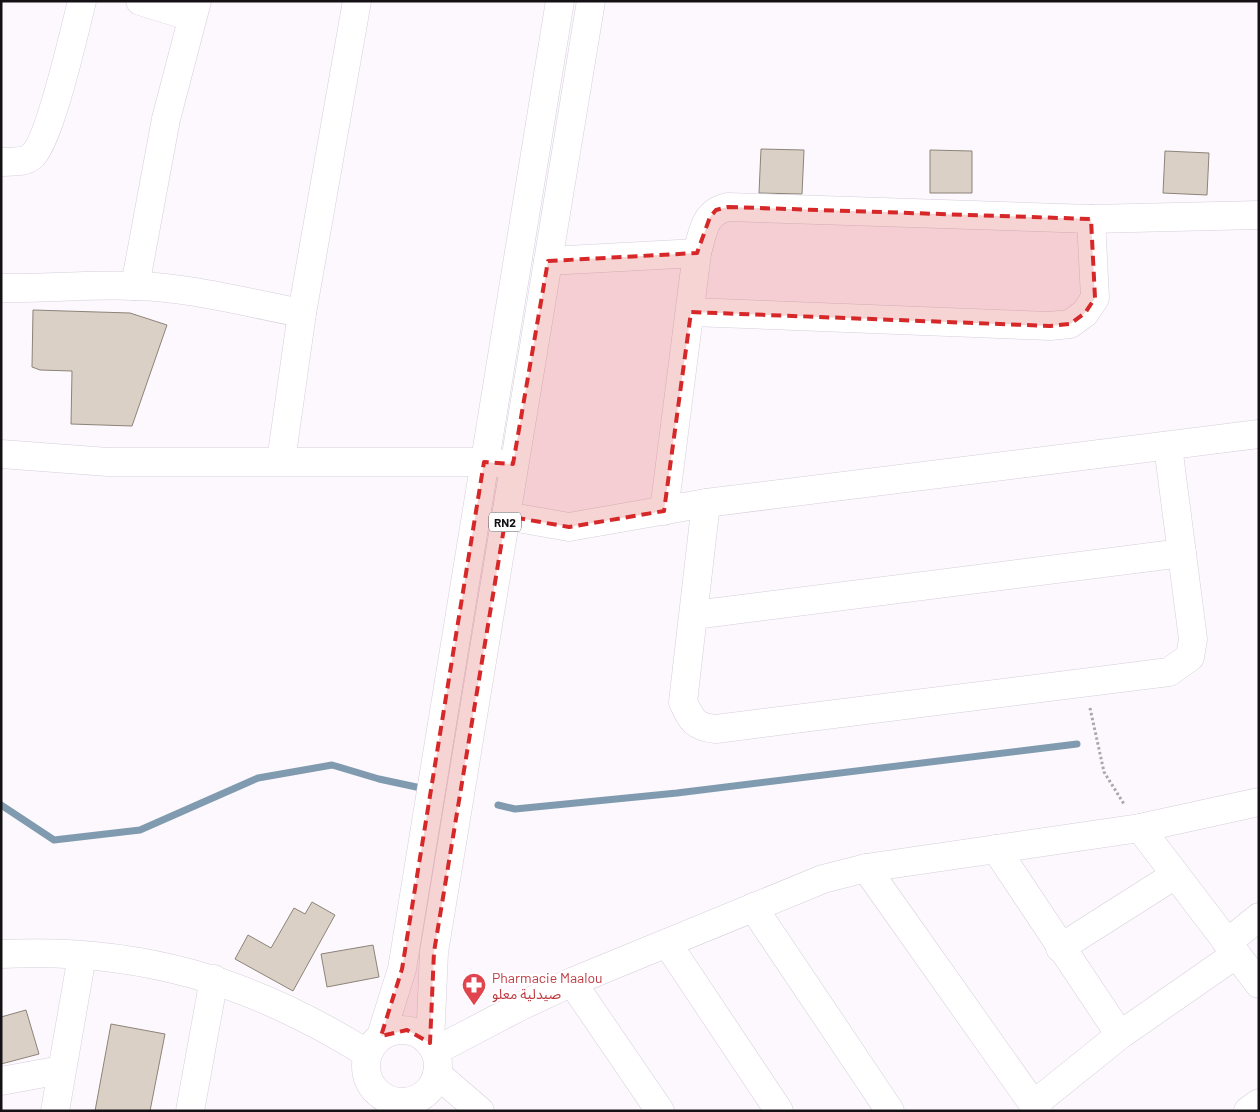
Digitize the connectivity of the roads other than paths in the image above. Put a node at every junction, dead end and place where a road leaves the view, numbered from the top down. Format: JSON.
{"nodes":[{"id":1,"x":82,"y":1,"type":"edge"},
{"id":2,"x":140,"y":1,"type":"edge"},
{"id":3,"x":357,"y":1,"type":"edge"},
{"id":4,"x":560,"y":1,"type":"edge"},
{"id":5,"x":591,"y":1,"type":"edge"},
{"id":6,"x":194,"y":9,"type":"edge"},
{"id":7,"x":1,"y":162,"type":"edge"},
{"id":8,"x":1259,"y":215,"type":"edge"},
{"id":9,"x":1091,"y":219,"type":"junction"},
{"id":10,"x":698,"y":253,"type":"junction"},
{"id":11,"x":548,"y":261,"type":"junction"},
{"id":12,"x":135,"y":286,"type":"junction"},
{"id":13,"x":1,"y":288,"type":"edge"},
{"id":14,"x":691,"y":312,"type":"junction"},
{"id":15,"x":302,"y":313,"type":"junction"},
{"id":16,"x":1259,"y":434,"type":"edge"},
{"id":17,"x":1168,"y":446,"type":"junction"},
{"id":18,"x":1,"y":454,"type":"edge"},
{"id":19,"x":282,"y":461,"type":"junction"},
{"id":20,"x":484,"y":462,"type":"junction"},
{"id":21,"x":514,"y":464,"type":"junction"},
{"id":22,"x":706,"y":503,"type":"junction"},
{"id":23,"x":664,"y":511,"type":"junction"},
{"id":24,"x":506,"y":516,"type":"junction"},
{"id":25,"x":1182,"y":553,"type":"junction"},
{"id":26,"x":694,"y":615,"type":"junction"},
{"id":27,"x":1259,"y":802,"type":"edge"},
{"id":28,"x":1140,"y":828,"type":"junction"},
{"id":29,"x":996,"y":849,"type":"junction"},
{"id":30,"x":866,"y":868,"type":"junction"},
{"id":31,"x":1175,"y":875,"type":"junction"},
{"id":32,"x":753,"y":907,"type":"junction"},
{"id":33,"x":1259,"y":917,"type":"edge"},
{"id":34,"x":667,"y":943,"type":"junction"},
{"id":35,"x":1060,"y":948,"type":"junction"},
{"id":36,"x":1231,"y":949,"type":"junction"},
{"id":37,"x":1,"y":954,"type":"edge"},
{"id":38,"x":82,"y":956,"type":"junction"},
{"id":39,"x":214,"y":979,"type":"junction"},
{"id":40,"x":572,"y":982,"type":"junction"},
{"id":41,"x":1259,"y":984,"type":"edge"},
{"id":42,"x":1120,"y":1035,"type":"junction"},
{"id":43,"x":374,"y":1045,"type":"junction"},
{"id":44,"x":434,"y":1056,"type":"junction"},
{"id":45,"x":61,"y":1070,"type":"junction"},
{"id":46,"x":1,"y":1081,"type":"edge"},
{"id":47,"x":372,"y":1099,"type":"edge"},
{"id":48,"x":1259,"y":1103,"type":"edge"},
{"id":49,"x":418,"y":1104,"type":"edge"},
{"id":50,"x":1035,"y":1108,"type":"edge"},
{"id":51,"x":55,"y":1111,"type":"edge"},
{"id":52,"x":190,"y":1111,"type":"edge"},
{"id":53,"x":480,"y":1111,"type":"edge"},
{"id":54,"x":660,"y":1111,"type":"edge"},
{"id":55,"x":779,"y":1111,"type":"edge"},
{"id":56,"x":890,"y":1111,"type":"edge"},
{"id":57,"x":1248,"y":1111,"type":"edge"}],
"edges":[{"from":1,"to":7,"type":"main road"},
{"from":2,"to":6,"type":"main road"},
{"from":3,"to":15,"type":"main road"},
{"from":4,"to":20,"type":"main road","number":"RN2"},
{"from":5,"to":11,"type":"main road","number":"RN2"},
{"from":6,"to":12,"type":"main road"},
{"from":8,"to":9,"type":"main road"},
{"from":9,"to":10,"type":"main road"},
{"from":9,"to":14,"type":"main road"},
{"from":10,"to":11,"type":"main road"},
{"from":10,"to":14,"type":"main road"},
{"from":11,"to":21,"type":"main road","number":"RN2"},
{"from":12,"to":13,"type":"main road"},
{"from":12,"to":15,"type":"main road"},
{"from":14,"to":23,"type":"main road"},
{"from":15,"to":19,"type":"main road"},
{"from":16,"to":17,"type":"main road"},
{"from":17,"to":22,"type":"main road"},
{"from":17,"to":25,"type":"main road"},
{"from":18,"to":19,"type":"main road"},
{"from":19,"to":20,"type":"main road"},
{"from":20,"to":21,"type":"main road"},
{"from":20,"to":43,"type":"main road","number":"RN2"},
{"from":21,"to":24,"type":"main road","number":"RN2"},
{"from":22,"to":23,"type":"main road"},
{"from":22,"to":26,"type":"main road"},
{"from":23,"to":24,"type":"main road"},
{"from":24,"to":44,"type":"main road","number":"RN2"},
{"from":25,"to":26,"type":"main road"},
{"from":25,"to":26,"type":"main road"},
{"from":27,"to":28,"type":"main road"},
{"from":28,"to":29,"type":"main road"},
{"from":28,"to":31,"type":"main road"},
{"from":29,"to":30,"type":"main road"},
{"from":29,"to":35,"type":"main road"},
{"from":30,"to":32,"type":"main road"},
{"from":30,"to":50,"type":"main road"},
{"from":31,"to":35,"type":"main road"},
{"from":31,"to":36,"type":"main road"},
{"from":32,"to":34,"type":"main road"},
{"from":32,"to":56,"type":"main road"},
{"from":33,"to":36,"type":"main road"},
{"from":34,"to":40,"type":"main road"},
{"from":34,"to":55,"type":"main road"},
{"from":35,"to":42,"type":"main road"},
{"from":36,"to":41,"type":"main road"},
{"from":36,"to":42,"type":"main road"},
{"from":37,"to":38,"type":"main road"},
{"from":38,"to":39,"type":"main road"},
{"from":38,"to":45,"type":"main road"},
{"from":39,"to":43,"type":"main road"},
{"from":39,"to":52,"type":"main road"},
{"from":40,"to":44,"type":"main road"},
{"from":40,"to":54,"type":"main road"},
{"from":42,"to":50,"type":"main road"},
{"from":43,"to":44,"type":"main road"},
{"from":43,"to":47,"type":"main road","number":"RN2"},
{"from":44,"to":49,"type":"main road","number":"RN2"},
{"from":44,"to":53,"type":"main road"},
{"from":45,"to":46,"type":"main road"},
{"from":45,"to":51,"type":"main road"},
{"from":47,"to":49,"type":"main road","number":"RN2"},
{"from":48,"to":57,"type":"main road"}]}
